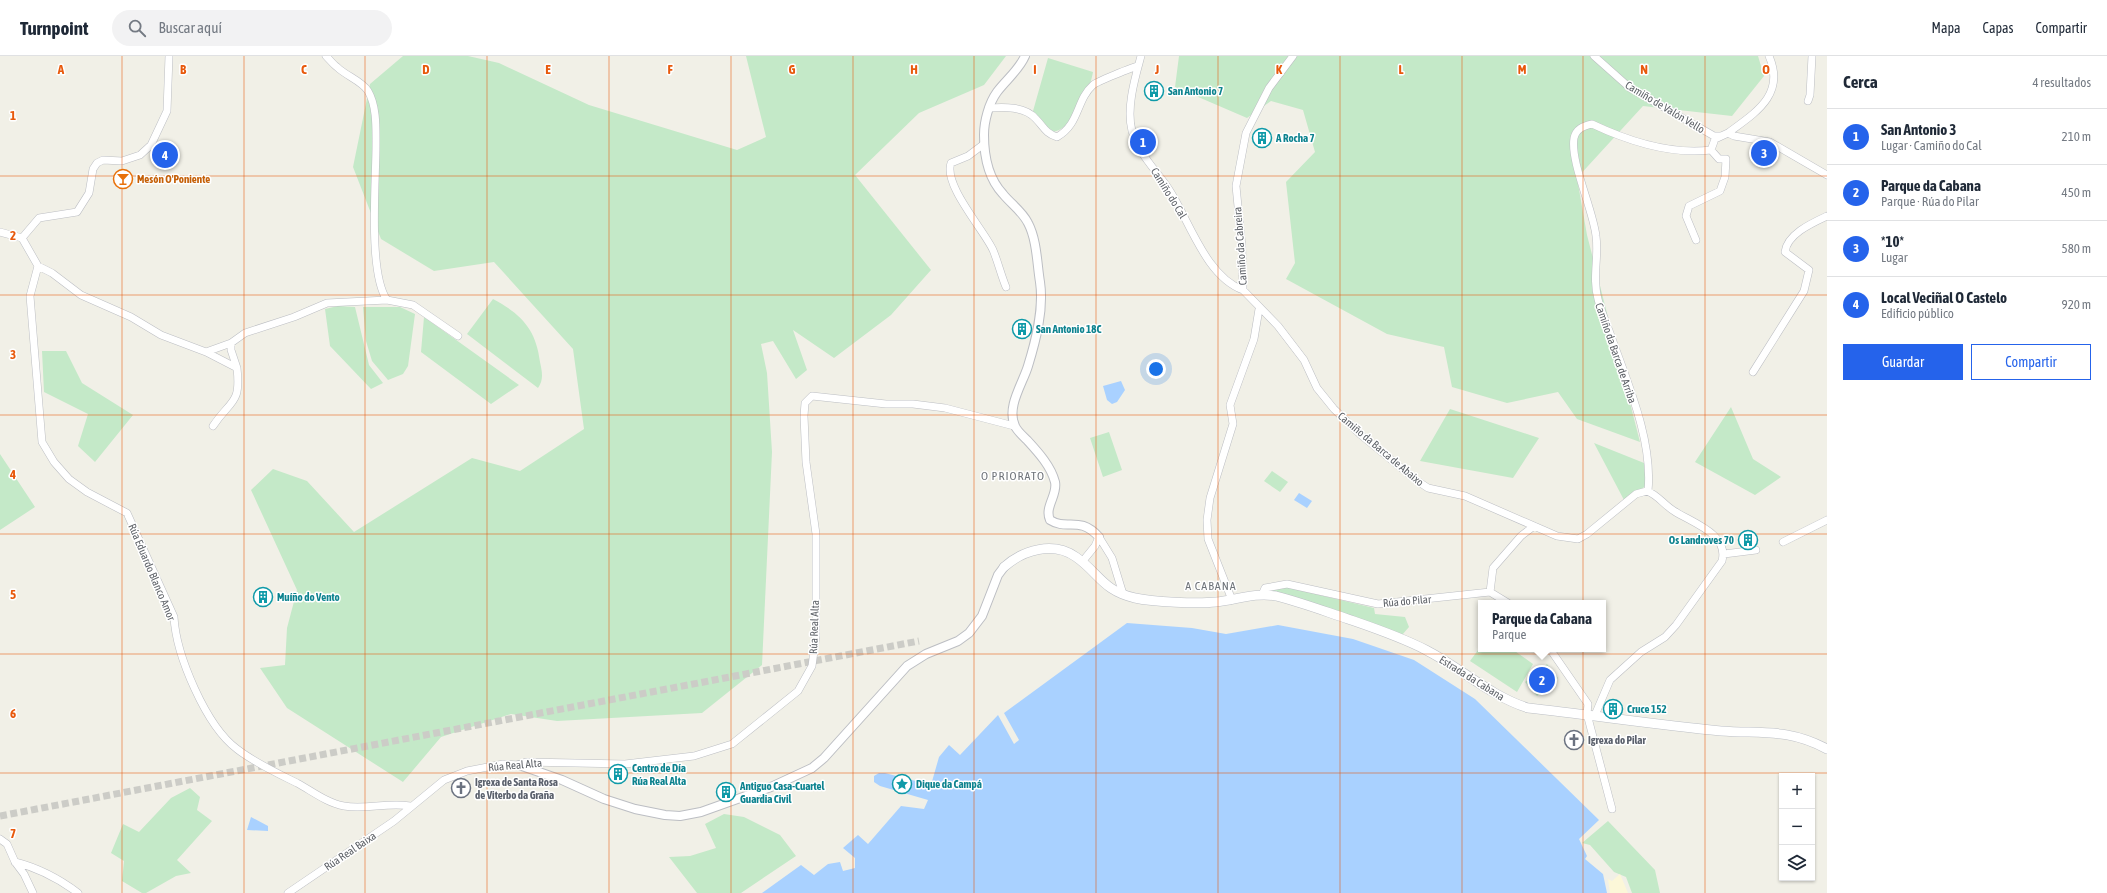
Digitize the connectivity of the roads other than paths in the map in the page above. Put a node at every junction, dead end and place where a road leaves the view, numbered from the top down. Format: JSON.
{"nodes":[{"id":1,"x":169,"y":56,"type":"edge"},
{"id":2,"x":326,"y":56,"type":"edge"},
{"id":3,"x":1025,"y":56,"type":"edge"},
{"id":4,"x":1141,"y":56,"type":"edge"},
{"id":5,"x":1292,"y":56,"type":"edge"},
{"id":6,"x":1594,"y":56,"type":"edge"},
{"id":7,"x":1769,"y":56,"type":"edge"},
{"id":8,"x":1812,"y":56,"type":"edge"},
{"id":9,"x":1138,"y":66,"type":"junction"},
{"id":10,"x":1808,"y":101,"type":"dead end"},
{"id":11,"x":988,"y":108,"type":"junction"},
{"id":12,"x":1728,"y":133,"type":"junction"},
{"id":13,"x":1720,"y":136,"type":"junction"},
{"id":14,"x":984,"y":144,"type":"junction"},
{"id":15,"x":1711,"y":150,"type":"junction"},
{"id":16,"x":1827,"y":175,"type":"edge"},
{"id":17,"x":1827,"y":216,"type":"edge"},
{"id":18,"x":0,"y":232,"type":"edge"},
{"id":19,"x":22,"y":238,"type":"junction"},
{"id":20,"x":1696,"y":240,"type":"dead end"},
{"id":21,"x":38,"y":266,"type":"junction"},
{"id":22,"x":1006,"y":287,"type":"dead end"},
{"id":23,"x":1243,"y":290,"type":"junction"},
{"id":24,"x":387,"y":300,"type":"junction"},
{"id":25,"x":1259,"y":309,"type":"junction"},
{"id":26,"x":458,"y":336,"type":"dead end"},
{"id":27,"x":231,"y":343,"type":"junction"},
{"id":28,"x":206,"y":352,"type":"junction"},
{"id":29,"x":237,"y":368,"type":"junction"},
{"id":30,"x":1753,"y":372,"type":"dead end"},
{"id":31,"x":213,"y":426,"type":"dead end"},
{"id":32,"x":1014,"y":426,"type":"junction"},
{"id":33,"x":1648,"y":491,"type":"junction"},
{"id":34,"x":1827,"y":520,"type":"edge"},
{"id":35,"x":1534,"y":526,"type":"junction"},
{"id":36,"x":1099,"y":537,"type":"junction"},
{"id":37,"x":1783,"y":542,"type":"dead end"},
{"id":38,"x":1756,"y":550,"type":"dead end"},
{"id":39,"x":1724,"y":554,"type":"junction"},
{"id":40,"x":1082,"y":562,"type":"junction"},
{"id":41,"x":1004,"y":567,"type":"joint"},
{"id":42,"x":1490,"y":592,"type":"junction"},
{"id":43,"x":1123,"y":594,"type":"junction"},
{"id":44,"x":1262,"y":595,"type":"junction"},
{"id":45,"x":1232,"y":600,"type":"junction"},
{"id":46,"x":1503,"y":600,"type":"edge"},
{"id":47,"x":1552,"y":652,"type":"edge"},
{"id":48,"x":1591,"y":715,"type":"junction"},
{"id":49,"x":1827,"y":749,"type":"edge"},
{"id":50,"x":519,"y":766,"type":"junction"},
{"id":51,"x":410,"y":806,"type":"junction"},
{"id":52,"x":1612,"y":810,"type":"dead end"},
{"id":53,"x":0,"y":839,"type":"edge"},
{"id":54,"x":15,"y":862,"type":"junction"},
{"id":55,"x":33,"y":893,"type":"edge"},
{"id":56,"x":78,"y":893,"type":"edge"},
{"id":57,"x":288,"y":893,"type":"edge"}],
"edges":[{"from":1,"to":19,"type":"street"},
{"from":2,"to":24,"type":"street"},
{"from":3,"to":11,"type":"street"},
{"from":4,"to":9,"type":"street","name":"Camiño do Cal"},
{"from":5,"to":23,"type":"street","name":"Camiño da Cabreira"},
{"from":6,"to":13,"type":"street","name":"Camiño de Valón Vello"},
{"from":7,"to":12,"type":"street"},
{"from":8,"to":10,"type":"street"},
{"from":9,"to":11,"type":"street"},
{"from":9,"to":23,"type":"street","name":"Camiño do Cal"},
{"from":11,"to":14,"type":"street"},
{"from":12,"to":13,"type":"street"},
{"from":12,"to":16,"type":"street"},
{"from":13,"to":15,"type":"street"},
{"from":14,"to":22,"type":"street"},
{"from":14,"to":32,"type":"street"},
{"from":15,"to":20,"type":"street"},
{"from":15,"to":33,"type":"street","name":"Camiño da Barca de Arriba"},
{"from":17,"to":30,"type":"street"},
{"from":18,"to":19,"type":"street"},
{"from":19,"to":21,"type":"street"},
{"from":21,"to":28,"type":"street"},
{"from":21,"to":51,"type":"street","name":"Rúa Eduardo Blanco Amor"},
{"from":23,"to":25,"type":"street","name":"Camiño da Cabreira"},
{"from":24,"to":26,"type":"street"},
{"from":24,"to":27,"type":"street"},
{"from":25,"to":35,"type":"street","name":"Camiño da Barca de Abaixo"},
{"from":25,"to":45,"type":"street"},
{"from":27,"to":28,"type":"street"},
{"from":27,"to":29,"type":"street"},
{"from":28,"to":29,"type":"street"},
{"from":29,"to":31,"type":"street"},
{"from":32,"to":36,"type":"street"},
{"from":32,"to":50,"type":"street","name":"Rúa Real Alta"},
{"from":33,"to":35,"type":"street","name":"Camiño da Barca de Abaixo"},
{"from":33,"to":39,"type":"street"},
{"from":34,"to":37,"type":"street"},
{"from":35,"to":42,"type":"street"},
{"from":36,"to":40,"type":"street"},
{"from":36,"to":43,"type":"street"},
{"from":38,"to":39,"type":"street"},
{"from":39,"to":48,"type":"street"},
{"from":40,"to":41,"type":"main road","name":"Estrada da Cabana"},
{"from":40,"to":43,"type":"main road","name":"Estrada da Cabana"},
{"from":41,"to":50,"type":"street"},
{"from":42,"to":44,"type":"street","name":"Rúa do Pilar"},
{"from":42,"to":46,"type":"street"},
{"from":43,"to":45,"type":"main road","name":"Estrada da Cabana"},
{"from":44,"to":45,"type":"main road","name":"Estrada da Cabana"},
{"from":44,"to":48,"type":"main road","name":"Estrada da Cabana"},
{"from":47,"to":48,"type":"street"},
{"from":48,"to":49,"type":"main road","name":"Estrada da Cabana"},
{"from":48,"to":52,"type":"street"},
{"from":50,"to":51,"type":"street","name":"Rúa Real Alta"},
{"from":51,"to":57,"type":"street","name":"Rúa Real Baixa"},
{"from":53,"to":54,"type":"street"},
{"from":54,"to":55,"type":"street"},
{"from":54,"to":56,"type":"street"}]}
